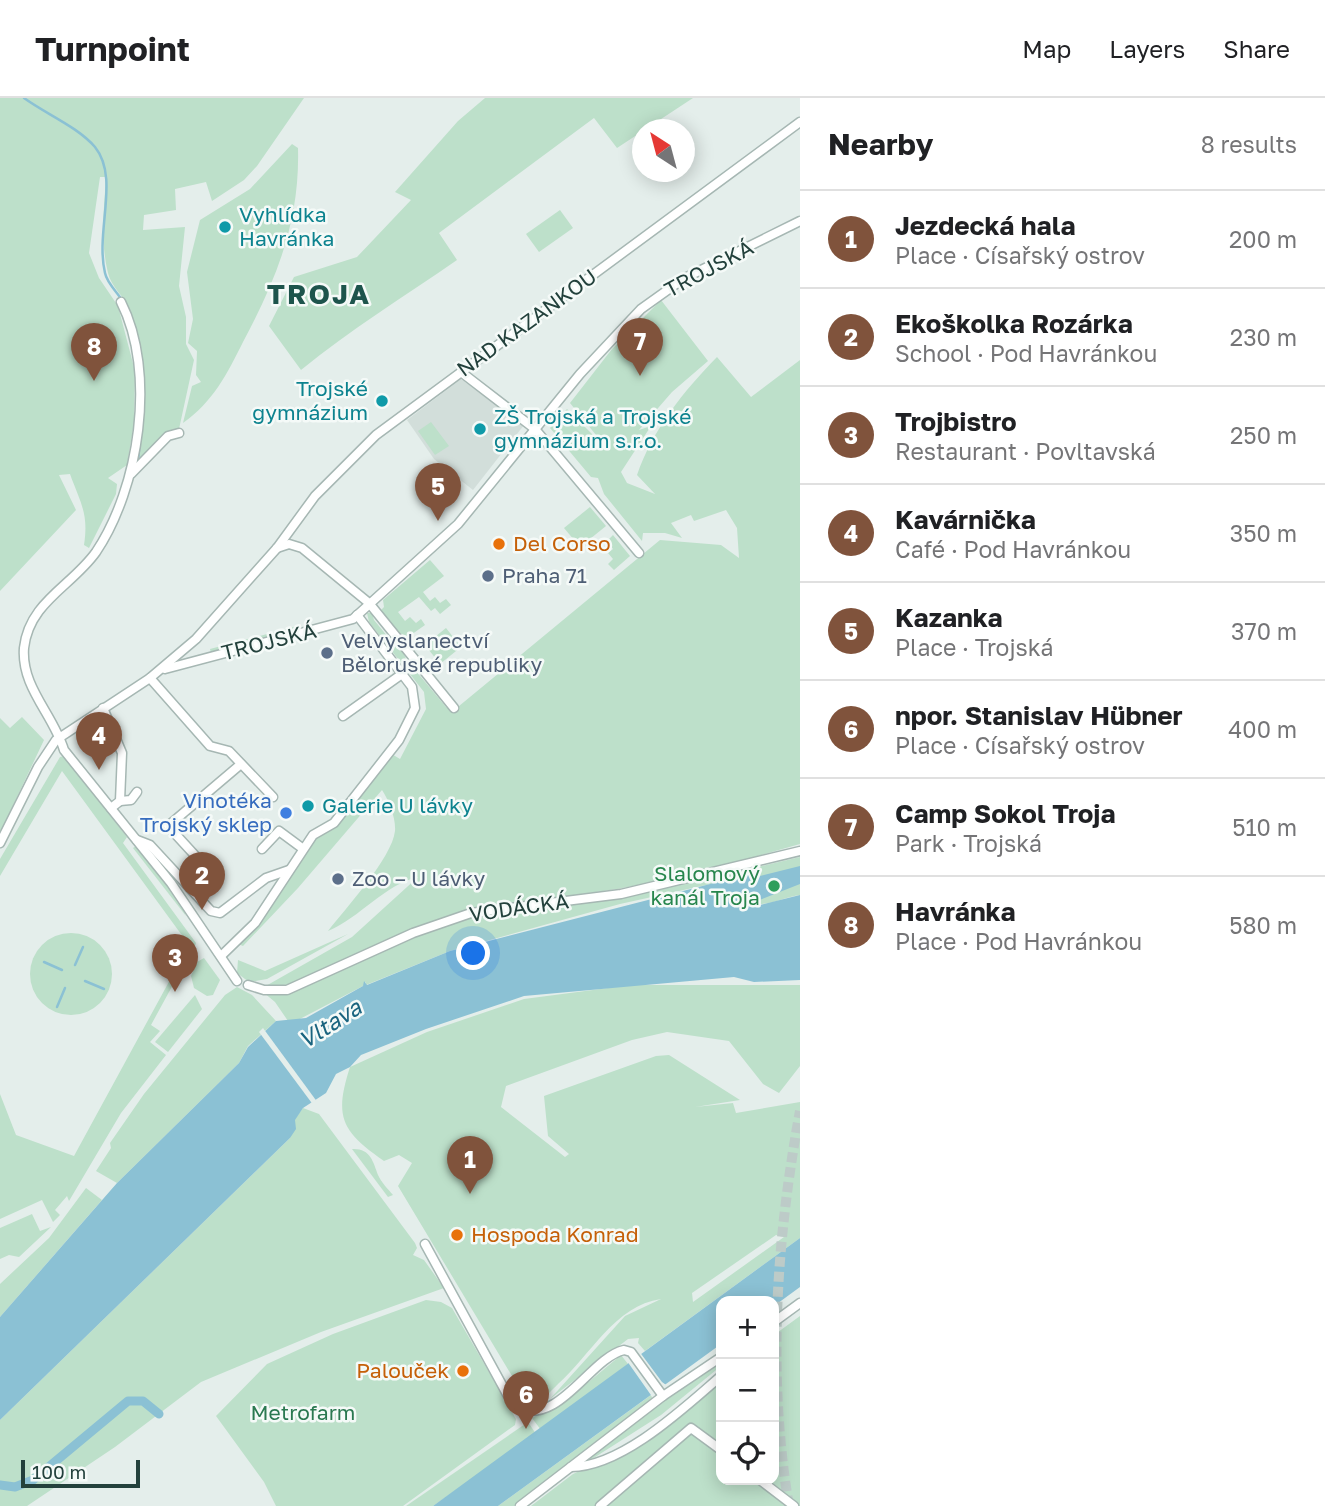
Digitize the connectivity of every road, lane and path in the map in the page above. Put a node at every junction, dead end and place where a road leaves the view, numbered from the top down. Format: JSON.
{"nodes":[{"id":1,"x":800,"y":122,"type":"edge"},
{"id":2,"x":800,"y":221,"type":"edge"},
{"id":3,"x":121,"y":302,"type":"dead end"},
{"id":4,"x":461,"y":372,"type":"junction"},
{"id":5,"x":535,"y":429,"type":"junction"},
{"id":6,"x":179,"y":433,"type":"dead end"},
{"id":7,"x":131,"y":474,"type":"junction"},
{"id":8,"x":277,"y":548,"type":"junction"},
{"id":9,"x":639,"y":553,"type":"dead end"},
{"id":10,"x":369,"y":603,"type":"junction"},
{"id":11,"x":357,"y":615,"type":"junction"},
{"id":12,"x":196,"y":639,"type":"junction"},
{"id":13,"x":202,"y":659,"type":"junction"},
{"id":14,"x":158,"y":671,"type":"junction"},
{"id":15,"x":402,"y":674,"type":"junction"},
{"id":16,"x":150,"y":678,"type":"junction"},
{"id":17,"x":103,"y":708,"type":"junction"},
{"id":18,"x":454,"y":708,"type":"dead end"},
{"id":19,"x":343,"y":716,"type":"dead end"},
{"id":20,"x":60,"y":736,"type":"junction"},
{"id":21,"x":241,"y":764,"type":"junction"},
{"id":22,"x":137,"y":792,"type":"dead end"},
{"id":23,"x":273,"y":797,"type":"dead end"},
{"id":24,"x":120,"y":801,"type":"junction"},
{"id":25,"x":111,"y":808,"type":"junction"},
{"id":26,"x":135,"y":838,"type":"junction"},
{"id":27,"x":0,"y":843,"type":"edge"},
{"id":28,"x":302,"y":848,"type":"junction"},
{"id":29,"x":262,"y":849,"type":"dead end"},
{"id":30,"x":800,"y":851,"type":"edge"},
{"id":31,"x":201,"y":862,"type":"dead end"},
{"id":32,"x":289,"y":870,"type":"junction"},
{"id":33,"x":221,"y":956,"type":"junction"},
{"id":34,"x":237,"y":981,"type":"dead end"},
{"id":35,"x":248,"y":985,"type":"dead end"},
{"id":36,"x":425,"y":1244,"type":"dead end"},
{"id":37,"x":800,"y":1303,"type":"edge"},
{"id":38,"x":779,"y":1318,"type":"edge"},
{"id":39,"x":718,"y":1359,"type":"edge"},
{"id":40,"x":716,"y":1380,"type":"edge"},
{"id":41,"x":662,"y":1395,"type":"junction"},
{"id":42,"x":716,"y":1446,"type":"edge"},
{"id":43,"x":571,"y":1466,"type":"junction"},
{"id":44,"x":767,"y":1485,"type":"edge"},
{"id":45,"x":520,"y":1506,"type":"edge"},
{"id":46,"x":600,"y":1506,"type":"edge"},
{"id":47,"x":794,"y":1506,"type":"edge"}],
"edges":[{"from":1,"to":4,"type":"street","name":"NAD KAZANKOU"},
{"from":2,"to":5,"type":"street","name":"TROJSKÁ"},
{"from":3,"to":7,"type":"street"},
{"from":4,"to":5,"type":"street"},
{"from":4,"to":8,"type":"street","name":"NAD KAZANKOU"},
{"from":5,"to":9,"type":"street"},
{"from":5,"to":10,"type":"street","name":"TROJSKÁ"},
{"from":6,"to":7,"type":"street"},
{"from":7,"to":20,"type":"street"},
{"from":8,"to":10,"type":"street"},
{"from":8,"to":12,"type":"street","name":"TROJSKÁ"},
{"from":10,"to":11,"type":"street","name":"TROJSKÁ"},
{"from":10,"to":18,"type":"street"},
{"from":11,"to":13,"type":"street","name":"TROJSKÁ"},
{"from":11,"to":15,"type":"street"},
{"from":12,"to":13,"type":"street","name":"TROJSKÁ"},
{"from":12,"to":14,"type":"street","name":"TROJSKÁ"},
{"from":13,"to":14,"type":"street","name":"TROJSKÁ"},
{"from":14,"to":16,"type":"street","name":"TROJSKÁ"},
{"from":15,"to":19,"type":"street"},
{"from":15,"to":28,"type":"street"},
{"from":16,"to":17,"type":"street","name":"TROJSKÁ"},
{"from":16,"to":21,"type":"street"},
{"from":17,"to":20,"type":"street","name":"TROJSKÁ"},
{"from":17,"to":24,"type":"street"},
{"from":20,"to":25,"type":"street"},
{"from":20,"to":27,"type":"street","name":"TROJSKÁ"},
{"from":21,"to":23,"type":"street"},
{"from":21,"to":31,"type":"street"},
{"from":22,"to":24,"type":"street"},
{"from":24,"to":25,"type":"street"},
{"from":25,"to":26,"type":"street"},
{"from":26,"to":32,"type":"street"},
{"from":26,"to":33,"type":"street"},
{"from":28,"to":29,"type":"street"},
{"from":28,"to":32,"type":"street"},
{"from":30,"to":35,"type":"street","name":"VODÁCKÁ"},
{"from":32,"to":33,"type":"street"},
{"from":33,"to":34,"type":"street"},
{"from":36,"to":41,"type":"street"},
{"from":37,"to":38,"type":"street"},
{"from":39,"to":41,"type":"street"},
{"from":40,"to":43,"type":"street"},
{"from":41,"to":43,"type":"street"},
{"from":42,"to":46,"type":"street"},
{"from":43,"to":45,"type":"street"},
{"from":44,"to":47,"type":"street"}]}
